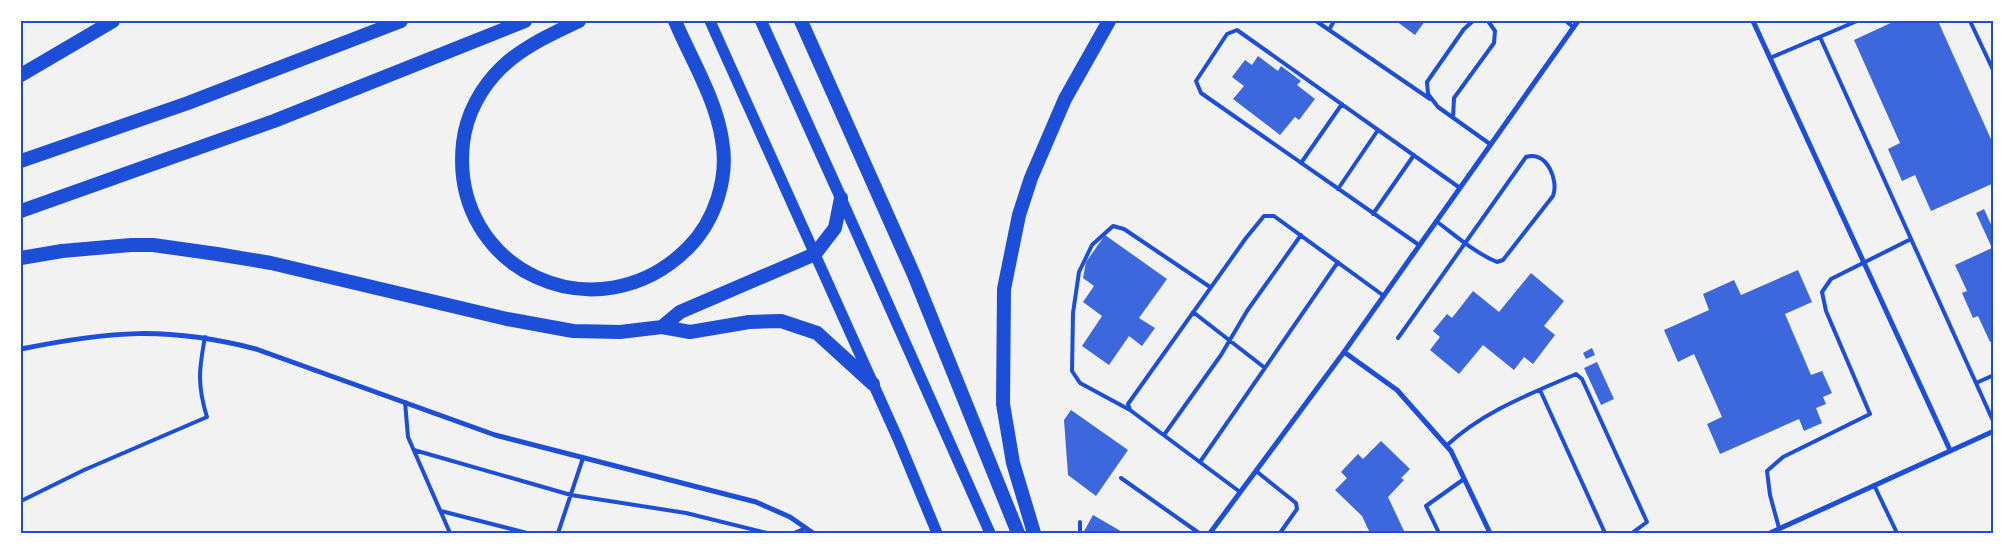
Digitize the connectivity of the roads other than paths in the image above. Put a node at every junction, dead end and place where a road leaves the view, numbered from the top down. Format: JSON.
{"nodes":[{"id":1,"x":113,"y":21,"type":"edge"},
{"id":2,"x":401,"y":21,"type":"edge"},
{"id":3,"x":525,"y":21,"type":"edge"},
{"id":4,"x":579,"y":21,"type":"edge"},
{"id":5,"x":675,"y":21,"type":"edge"},
{"id":6,"x":710,"y":21,"type":"edge"},
{"id":7,"x":761,"y":21,"type":"edge"},
{"id":8,"x":801,"y":21,"type":"edge"},
{"id":9,"x":1109,"y":21,"type":"edge"},
{"id":10,"x":1316,"y":21,"type":"edge"},
{"id":11,"x":1334,"y":21,"type":"edge"},
{"id":12,"x":1473,"y":21,"type":"edge"},
{"id":13,"x":1488,"y":21,"type":"edge"},
{"id":14,"x":1566,"y":21,"type":"edge"},
{"id":15,"x":1578,"y":21,"type":"edge"},
{"id":16,"x":1754,"y":21,"type":"edge"},
{"id":17,"x":1857,"y":21,"type":"edge"},
{"id":18,"x":1970,"y":21,"type":"edge"},
{"id":19,"x":1573,"y":27,"type":"junction"},
{"id":20,"x":1329,"y":30,"type":"junction"},
{"id":21,"x":1820,"y":37,"type":"junction"},
{"id":22,"x":1770,"y":58,"type":"junction"},
{"id":23,"x":1994,"y":72,"type":"edge"},
{"id":24,"x":21,"y":75,"type":"edge"},
{"id":25,"x":1432,"y":100,"type":"junction"},
{"id":26,"x":1342,"y":104,"type":"junction"},
{"id":27,"x":1453,"y":118,"type":"junction"},
{"id":28,"x":1378,"y":130,"type":"junction"},
{"id":29,"x":1490,"y":144,"type":"junction"},
{"id":30,"x":1414,"y":155,"type":"junction"},
{"id":31,"x":21,"y":161,"type":"edge"},
{"id":32,"x":1301,"y":163,"type":"junction"},
{"id":33,"x":1460,"y":188,"type":"junction"},
{"id":34,"x":1338,"y":189,"type":"junction"},
{"id":35,"x":841,"y":198,"type":"junction"},
{"id":36,"x":21,"y":211,"type":"edge"},
{"id":37,"x":1373,"y":214,"type":"junction"},
{"id":38,"x":1436,"y":221,"type":"junction"},
{"id":39,"x":1301,"y":236,"type":"junction"},
{"id":40,"x":1911,"y":238,"type":"junction"},
{"id":41,"x":1464,"y":241,"type":"junction"},
{"id":42,"x":1419,"y":245,"type":"junction"},
{"id":43,"x":815,"y":254,"type":"junction"},
{"id":44,"x":21,"y":258,"type":"edge"},
{"id":45,"x":1864,"y":261,"type":"junction"},
{"id":46,"x":1338,"y":262,"type":"junction"},
{"id":47,"x":1210,"y":287,"type":"junction"},
{"id":48,"x":1384,"y":296,"type":"junction"},
{"id":49,"x":1193,"y":312,"type":"junction"},
{"id":50,"x":662,"y":326,"type":"junction"},
{"id":51,"x":205,"y":337,"type":"junction"},
{"id":52,"x":1398,"y":338,"type":"dead end"},
{"id":53,"x":1230,"y":339,"type":"junction"},
{"id":54,"x":21,"y":349,"type":"edge"},
{"id":55,"x":1344,"y":352,"type":"junction"},
{"id":56,"x":1265,"y":368,"type":"junction"},
{"id":57,"x":1994,"y":375,"type":"edge"},
{"id":58,"x":1976,"y":383,"type":"junction"},
{"id":59,"x":873,"y":384,"type":"junction"},
{"id":60,"x":1540,"y":390,"type":"junction"},
{"id":61,"x":405,"y":402,"type":"junction"},
{"id":62,"x":1130,"y":410,"type":"junction"},
{"id":63,"x":1994,"y":423,"type":"edge"},
{"id":64,"x":1994,"y":431,"type":"edge"},
{"id":65,"x":1164,"y":435,"type":"junction"},
{"id":66,"x":1446,"y":446,"type":"junction"},
{"id":67,"x":414,"y":450,"type":"junction"},
{"id":68,"x":1950,"y":450,"type":"junction"},
{"id":69,"x":583,"y":458,"type":"junction"},
{"id":70,"x":1200,"y":462,"type":"junction"},
{"id":71,"x":1256,"y":471,"type":"junction"},
{"id":72,"x":1121,"y":478,"type":"dead end"},
{"id":73,"x":1464,"y":479,"type":"junction"},
{"id":74,"x":1874,"y":485,"type":"junction"},
{"id":75,"x":1240,"y":492,"type":"junction"},
{"id":76,"x":571,"y":495,"type":"junction"},
{"id":77,"x":21,"y":501,"type":"edge"},
{"id":78,"x":441,"y":511,"type":"junction"},
{"id":79,"x":1080,"y":522,"type":"dead end"},
{"id":80,"x":806,"y":528,"type":"junction"},
{"id":81,"x":1779,"y":528,"type":"junction"},
{"id":82,"x":450,"y":533,"type":"edge"},
{"id":83,"x":527,"y":533,"type":"edge"},
{"id":84,"x":558,"y":533,"type":"edge"},
{"id":85,"x":767,"y":533,"type":"edge"},
{"id":86,"x":794,"y":533,"type":"edge"},
{"id":87,"x":813,"y":533,"type":"edge"},
{"id":88,"x":937,"y":533,"type":"edge"},
{"id":89,"x":990,"y":533,"type":"edge"},
{"id":90,"x":1018,"y":533,"type":"edge"},
{"id":91,"x":1034,"y":533,"type":"edge"},
{"id":92,"x":1080,"y":533,"type":"edge"},
{"id":93,"x":1199,"y":533,"type":"edge"},
{"id":94,"x":1210,"y":533,"type":"edge"},
{"id":95,"x":1280,"y":533,"type":"edge"},
{"id":96,"x":1439,"y":533,"type":"edge"},
{"id":97,"x":1490,"y":533,"type":"edge"},
{"id":98,"x":1605,"y":533,"type":"edge"},
{"id":99,"x":1632,"y":533,"type":"edge"},
{"id":100,"x":1770,"y":533,"type":"edge"},
{"id":101,"x":1897,"y":533,"type":"edge"}],
"edges":[{"from":1,"to":24,"type":"highway"},
{"from":2,"to":31,"type":"highway"},
{"from":3,"to":36,"type":"highway"},
{"from":4,"to":5,"type":"highway"},
{"from":6,"to":43,"type":"main road"},
{"from":7,"to":35,"type":"highway"},
{"from":8,"to":90,"type":"highway"},
{"from":9,"to":91,"type":"highway"},
{"from":10,"to":20,"type":"lane"},
{"from":11,"to":20,"type":"lane"},
{"from":12,"to":25,"type":"lane"},
{"from":13,"to":27,"type":"lane"},
{"from":14,"to":19,"type":"lane"},
{"from":15,"to":19,"type":"street"},
{"from":16,"to":22,"type":"street"},
{"from":17,"to":21,"type":"lane"},
{"from":18,"to":23,"type":"lane"},
{"from":19,"to":29,"type":"street"},
{"from":20,"to":25,"type":"lane"},
{"from":21,"to":22,"type":"lane"},
{"from":21,"to":40,"type":"lane"},
{"from":22,"to":45,"type":"street"},
{"from":25,"to":27,"type":"lane"},
{"from":26,"to":28,"type":"lane"},
{"from":26,"to":32,"type":"lane"},
{"from":26,"to":32,"type":"lane"},
{"from":27,"to":29,"type":"lane"},
{"from":28,"to":30,"type":"lane"},
{"from":28,"to":34,"type":"lane"},
{"from":29,"to":33,"type":"street"},
{"from":30,"to":33,"type":"lane"},
{"from":30,"to":37,"type":"lane"},
{"from":32,"to":34,"type":"lane"},
{"from":33,"to":38,"type":"street"},
{"from":34,"to":37,"type":"lane"},
{"from":35,"to":43,"type":"highway"},
{"from":35,"to":89,"type":"main road"},
{"from":37,"to":42,"type":"lane"},
{"from":38,"to":41,"type":"lane"},
{"from":38,"to":42,"type":"street"},
{"from":39,"to":46,"type":"lane"},
{"from":39,"to":47,"type":"lane"},
{"from":39,"to":53,"type":"lane"},
{"from":40,"to":45,"type":"lane"},
{"from":40,"to":58,"type":"lane"},
{"from":41,"to":41,"type":"lane"},
{"from":41,"to":52,"type":"lane"},
{"from":42,"to":48,"type":"street"},
{"from":43,"to":50,"type":"highway"},
{"from":43,"to":59,"type":"main road"},
{"from":44,"to":50,"type":"highway"},
{"from":45,"to":68,"type":"street"},
{"from":45,"to":81,"type":"lane"},
{"from":46,"to":48,"type":"lane"},
{"from":46,"to":56,"type":"lane"},
{"from":47,"to":49,"type":"lane"},
{"from":47,"to":62,"type":"lane"},
{"from":48,"to":55,"type":"street"},
{"from":49,"to":53,"type":"lane"},
{"from":49,"to":62,"type":"lane"},
{"from":50,"to":59,"type":"highway"},
{"from":51,"to":54,"type":"street"},
{"from":51,"to":61,"type":"street"},
{"from":51,"to":77,"type":"lane"},
{"from":53,"to":56,"type":"lane"},
{"from":53,"to":65,"type":"lane"},
{"from":55,"to":66,"type":"street"},
{"from":55,"to":71,"type":"street"},
{"from":56,"to":70,"type":"lane"},
{"from":57,"to":58,"type":"lane"},
{"from":58,"to":63,"type":"lane"},
{"from":59,"to":88,"type":"main road"},
{"from":60,"to":66,"type":"lane"},
{"from":60,"to":98,"type":"lane"},
{"from":60,"to":99,"type":"lane"},
{"from":61,"to":67,"type":"lane"},
{"from":61,"to":69,"type":"street"},
{"from":62,"to":65,"type":"lane"},
{"from":64,"to":68,"type":"street"},
{"from":65,"to":70,"type":"lane"},
{"from":66,"to":73,"type":"street"},
{"from":67,"to":76,"type":"lane"},
{"from":67,"to":78,"type":"lane"},
{"from":68,"to":74,"type":"street"},
{"from":69,"to":76,"type":"lane"},
{"from":69,"to":80,"type":"street"},
{"from":70,"to":75,"type":"lane"},
{"from":71,"to":75,"type":"street"},
{"from":71,"to":95,"type":"lane"},
{"from":72,"to":93,"type":"lane"},
{"from":73,"to":96,"type":"lane"},
{"from":73,"to":97,"type":"street"},
{"from":74,"to":81,"type":"street"},
{"from":74,"to":101,"type":"lane"},
{"from":75,"to":94,"type":"street"},
{"from":76,"to":84,"type":"lane"},
{"from":76,"to":85,"type":"lane"},
{"from":78,"to":82,"type":"lane"},
{"from":78,"to":83,"type":"lane"},
{"from":79,"to":92,"type":"lane"},
{"from":80,"to":86,"type":"lane"},
{"from":80,"to":87,"type":"street"},
{"from":81,"to":100,"type":"street"}]}
